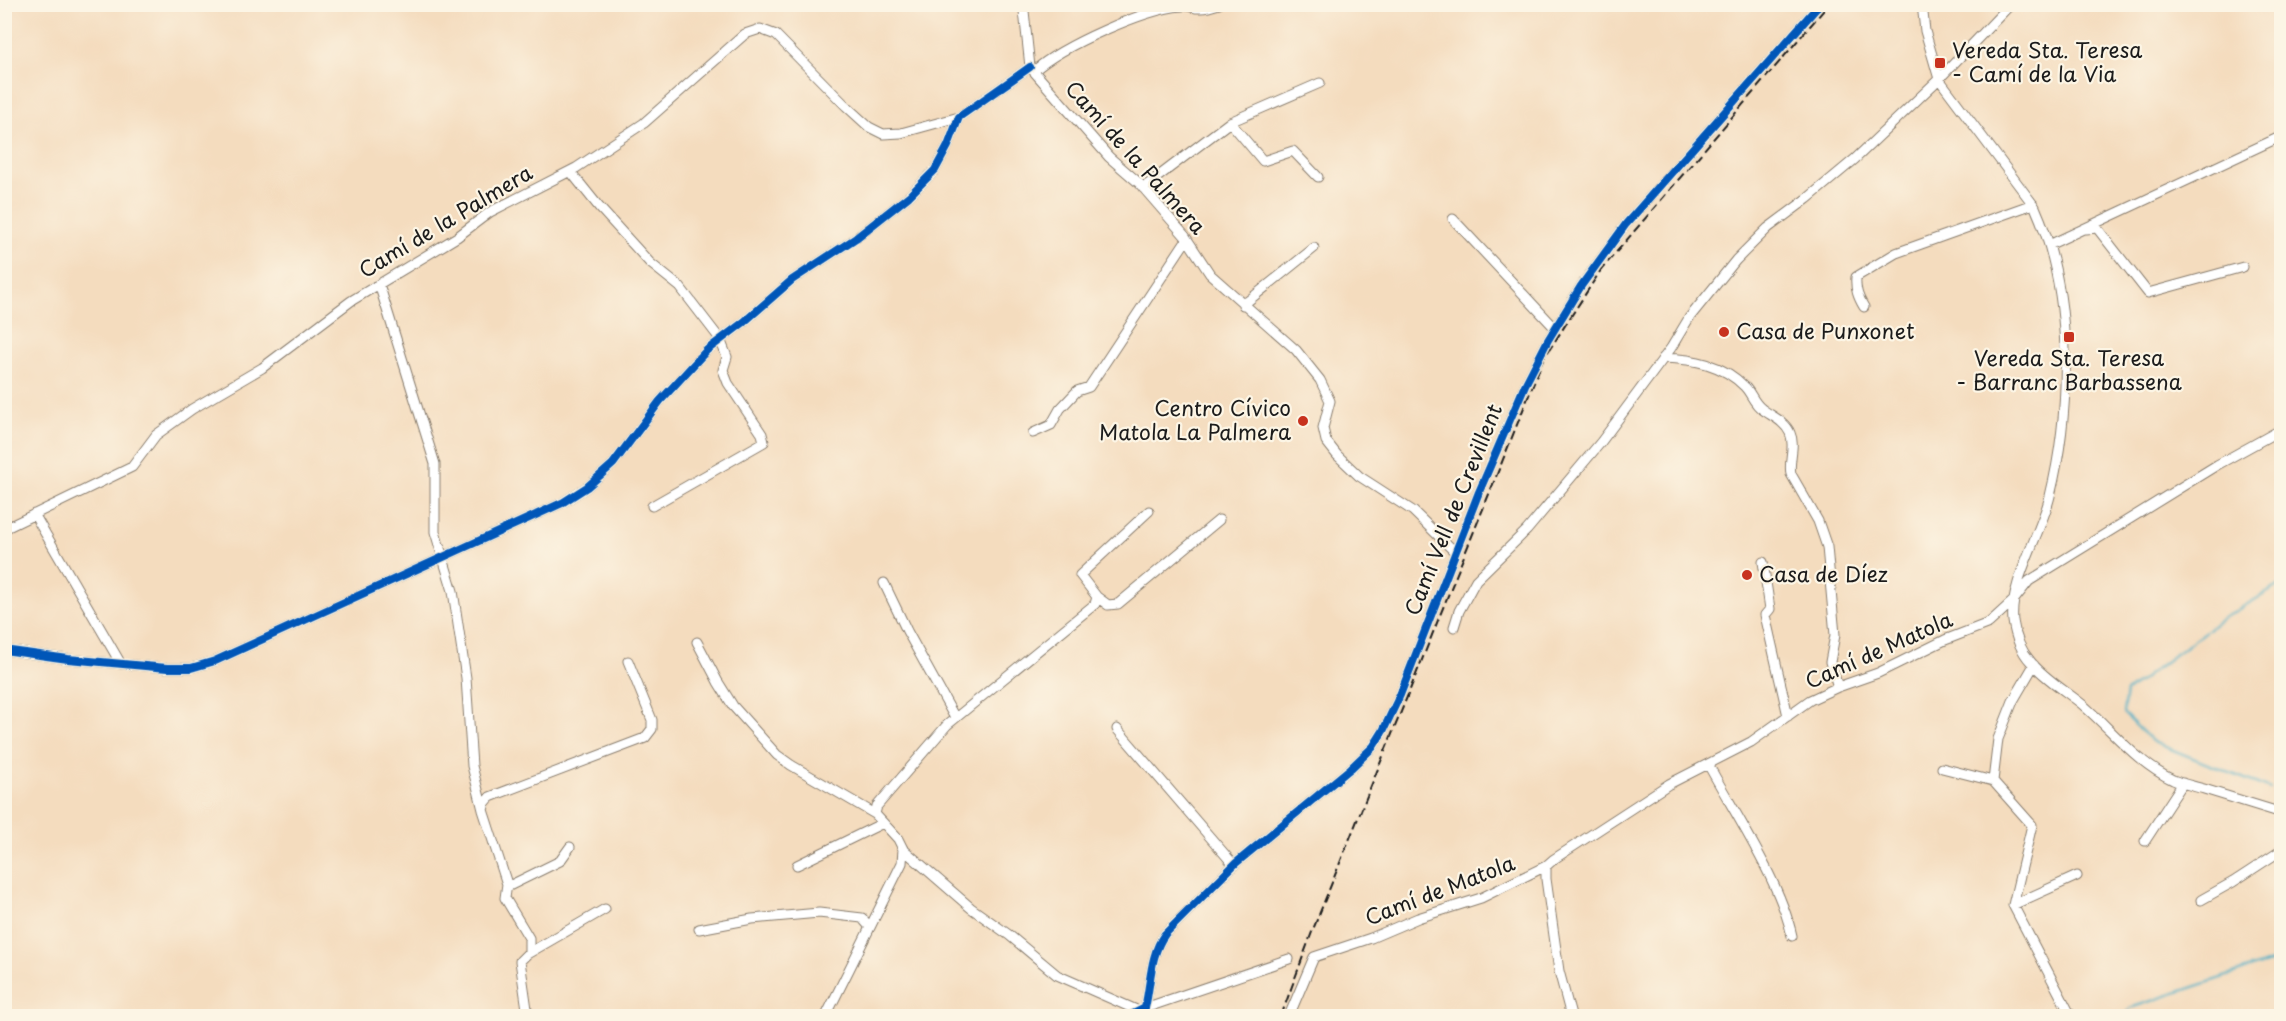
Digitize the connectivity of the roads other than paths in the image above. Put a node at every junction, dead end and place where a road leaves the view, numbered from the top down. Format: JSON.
{"nodes":[{"id":1,"x":1021,"y":4,"type":"edge"},
{"id":2,"x":1219,"y":4,"type":"edge"},
{"id":3,"x":1820,"y":4,"type":"edge"},
{"id":4,"x":1922,"y":4,"type":"edge"},
{"id":5,"x":2011,"y":4,"type":"edge"},
{"id":6,"x":1032,"y":69,"type":"junction"},
{"id":7,"x":1940,"y":79,"type":"junction"},
{"id":8,"x":1320,"y":83,"type":"dead end"},
{"id":9,"x":959,"y":117,"type":"junction"},
{"id":10,"x":1230,"y":122,"type":"junction"},
{"id":11,"x":2282,"y":136,"type":"edge"},
{"id":12,"x":570,"y":171,"type":"junction"},
{"id":13,"x":1318,"y":177,"type":"dead end"},
{"id":14,"x":1143,"y":188,"type":"junction"},
{"id":15,"x":2033,"y":204,"type":"junction"},
{"id":16,"x":1453,"y":219,"type":"dead end"},
{"id":17,"x":2083,"y":229,"type":"junction"},
{"id":18,"x":1187,"y":239,"type":"junction"},
{"id":19,"x":2049,"y":245,"type":"junction"},
{"id":20,"x":1314,"y":248,"type":"dead end"},
{"id":21,"x":2243,"y":267,"type":"dead end"},
{"id":22,"x":379,"y":284,"type":"junction"},
{"id":23,"x":1243,"y":305,"type":"junction"},
{"id":24,"x":1864,"y":307,"type":"dead end"},
{"id":25,"x":1555,"y":328,"type":"junction"},
{"id":26,"x":720,"y":339,"type":"junction"},
{"id":27,"x":1663,"y":358,"type":"junction"},
{"id":28,"x":2282,"y":429,"type":"edge"},
{"id":29,"x":1033,"y":433,"type":"dead end"},
{"id":30,"x":652,"y":506,"type":"dead end"},
{"id":31,"x":1149,"y":511,"type":"dead end"},
{"id":32,"x":34,"y":514,"type":"junction"},
{"id":33,"x":1219,"y":520,"type":"dead end"},
{"id":34,"x":4,"y":529,"type":"edge"},
{"id":35,"x":1455,"y":552,"type":"junction"},
{"id":36,"x":443,"y":557,"type":"junction"},
{"id":37,"x":1763,"y":562,"type":"dead end"},
{"id":38,"x":884,"y":583,"type":"dead end"},
{"id":39,"x":1097,"y":597,"type":"junction"},
{"id":40,"x":2013,"y":601,"type":"junction"},
{"id":41,"x":1454,"y":627,"type":"dead end"},
{"id":42,"x":698,"y":642,"type":"dead end"},
{"id":43,"x":4,"y":650,"type":"edge"},
{"id":44,"x":628,"y":661,"type":"dead end"},
{"id":45,"x":120,"y":664,"type":"junction"},
{"id":46,"x":2034,"y":665,"type":"junction"},
{"id":47,"x":1838,"y":687,"type":"junction"},
{"id":48,"x":1788,"y":716,"type":"junction"},
{"id":49,"x":955,"y":718,"type":"junction"},
{"id":50,"x":1118,"y":729,"type":"dead end"},
{"id":51,"x":1708,"y":764,"type":"junction"},
{"id":52,"x":1942,"y":768,"type":"dead end"},
{"id":53,"x":1993,"y":781,"type":"junction"},
{"id":54,"x":2183,"y":783,"type":"junction"},
{"id":55,"x":483,"y":810,"type":"junction"},
{"id":56,"x":2282,"y":813,"type":"edge"},
{"id":57,"x":875,"y":814,"type":"junction"},
{"id":58,"x":883,"y":823,"type":"junction"},
{"id":59,"x":2145,"y":841,"type":"dead end"},
{"id":60,"x":570,"y":847,"type":"dead end"},
{"id":61,"x":903,"y":849,"type":"junction"},
{"id":62,"x":2282,"y":850,"type":"edge"},
{"id":63,"x":796,"y":865,"type":"dead end"},
{"id":64,"x":1234,"y":865,"type":"junction"},
{"id":65,"x":1546,"y":866,"type":"junction"},
{"id":66,"x":2078,"y":876,"type":"dead end"},
{"id":67,"x":507,"y":888,"type":"junction"},
{"id":68,"x":2200,"y":900,"type":"dead end"},
{"id":69,"x":2013,"y":905,"type":"junction"},
{"id":70,"x":605,"y":909,"type":"dead end"},
{"id":71,"x":870,"y":927,"type":"junction"},
{"id":72,"x":699,"y":929,"type":"dead end"},
{"id":73,"x":1792,"y":936,"type":"dead end"},
{"id":74,"x":527,"y":954,"type":"junction"},
{"id":75,"x":1289,"y":959,"type":"dead end"},
{"id":76,"x":1142,"y":1009,"type":"junction"},
{"id":77,"x":528,"y":1017,"type":"edge"},
{"id":78,"x":826,"y":1017,"type":"edge"},
{"id":79,"x":1129,"y":1017,"type":"edge"},
{"id":80,"x":1289,"y":1017,"type":"edge"},
{"id":81,"x":1571,"y":1017,"type":"edge"},
{"id":82,"x":2071,"y":1017,"type":"edge"}],
"edges":[{"from":1,"to":6,"type":"street"},
{"from":2,"to":6,"type":"street"},
{"from":3,"to":25,"type":"street","name":"Camí Vell de Crevillent"},
{"from":4,"to":7,"type":"street"},
{"from":5,"to":7,"type":"street"},
{"from":6,"to":9,"type":"street"},
{"from":6,"to":14,"type":"street","name":"Camí de la Palmera"},
{"from":7,"to":15,"type":"street"},
{"from":7,"to":27,"type":"street"},
{"from":8,"to":10,"type":"street"},
{"from":9,"to":12,"type":"street","name":"Camí de la Palmera"},
{"from":9,"to":26,"type":"street"},
{"from":10,"to":13,"type":"street"},
{"from":10,"to":14,"type":"street"},
{"from":11,"to":17,"type":"street"},
{"from":12,"to":22,"type":"street","name":"Camí de la Palmera"},
{"from":12,"to":26,"type":"street"},
{"from":14,"to":18,"type":"street","name":"Camí de la Palmera"},
{"from":15,"to":19,"type":"street"},
{"from":15,"to":24,"type":"street"},
{"from":16,"to":25,"type":"street"},
{"from":17,"to":19,"type":"street"},
{"from":17,"to":21,"type":"street"},
{"from":18,"to":23,"type":"street","name":"Camí de la Palmera"},
{"from":18,"to":29,"type":"street"},
{"from":19,"to":40,"type":"street"},
{"from":20,"to":23,"type":"street"},
{"from":22,"to":32,"type":"street","name":"Camí de la Palmera"},
{"from":22,"to":36,"type":"street"},
{"from":23,"to":35,"type":"street","name":"Camí de la Palmera"},
{"from":25,"to":35,"type":"street","name":"Camí Vell de Crevillent"},
{"from":26,"to":30,"type":"street"},
{"from":26,"to":36,"type":"street"},
{"from":27,"to":41,"type":"street"},
{"from":27,"to":47,"type":"street"},
{"from":28,"to":40,"type":"street","name":"Camí de Matola"},
{"from":31,"to":39,"type":"street"},
{"from":32,"to":34,"type":"street","name":"Camí de la Palmera"},
{"from":32,"to":45,"type":"street"},
{"from":33,"to":39,"type":"street"},
{"from":35,"to":64,"type":"street","name":"Camí Vell de Crevillent"},
{"from":36,"to":45,"type":"street"},
{"from":36,"to":55,"type":"street"},
{"from":37,"to":48,"type":"street"},
{"from":38,"to":49,"type":"street"},
{"from":39,"to":49,"type":"street"},
{"from":40,"to":46,"type":"street"},
{"from":40,"to":47,"type":"street","name":"Camí de Matola"},
{"from":42,"to":57,"type":"street"},
{"from":43,"to":45,"type":"street"},
{"from":44,"to":55,"type":"street"},
{"from":46,"to":53,"type":"street"},
{"from":46,"to":54,"type":"street"},
{"from":47,"to":48,"type":"street","name":"Camí de Matola"},
{"from":48,"to":51,"type":"street","name":"Camí de Matola"},
{"from":49,"to":57,"type":"street"},
{"from":50,"to":64,"type":"street"},
{"from":51,"to":65,"type":"street","name":"Camí de Matola"},
{"from":51,"to":73,"type":"street"},
{"from":52,"to":53,"type":"street"},
{"from":53,"to":69,"type":"street"},
{"from":54,"to":56,"type":"street"},
{"from":54,"to":59,"type":"street"},
{"from":55,"to":67,"type":"street"},
{"from":57,"to":58,"type":"street"},
{"from":58,"to":61,"type":"street"},
{"from":58,"to":63,"type":"street"},
{"from":60,"to":67,"type":"street"},
{"from":61,"to":71,"type":"street"},
{"from":61,"to":76,"type":"street"},
{"from":62,"to":68,"type":"street"},
{"from":64,"to":76,"type":"street","name":"Camí Vell de Crevillent"},
{"from":65,"to":80,"type":"street","name":"Camí de Matola"},
{"from":65,"to":81,"type":"street"},
{"from":66,"to":69,"type":"street"},
{"from":67,"to":74,"type":"street"},
{"from":69,"to":82,"type":"street"},
{"from":70,"to":74,"type":"street"},
{"from":71,"to":72,"type":"street"},
{"from":71,"to":78,"type":"street"},
{"from":74,"to":77,"type":"street"},
{"from":75,"to":76,"type":"street"},
{"from":76,"to":79,"type":"street"}]}
